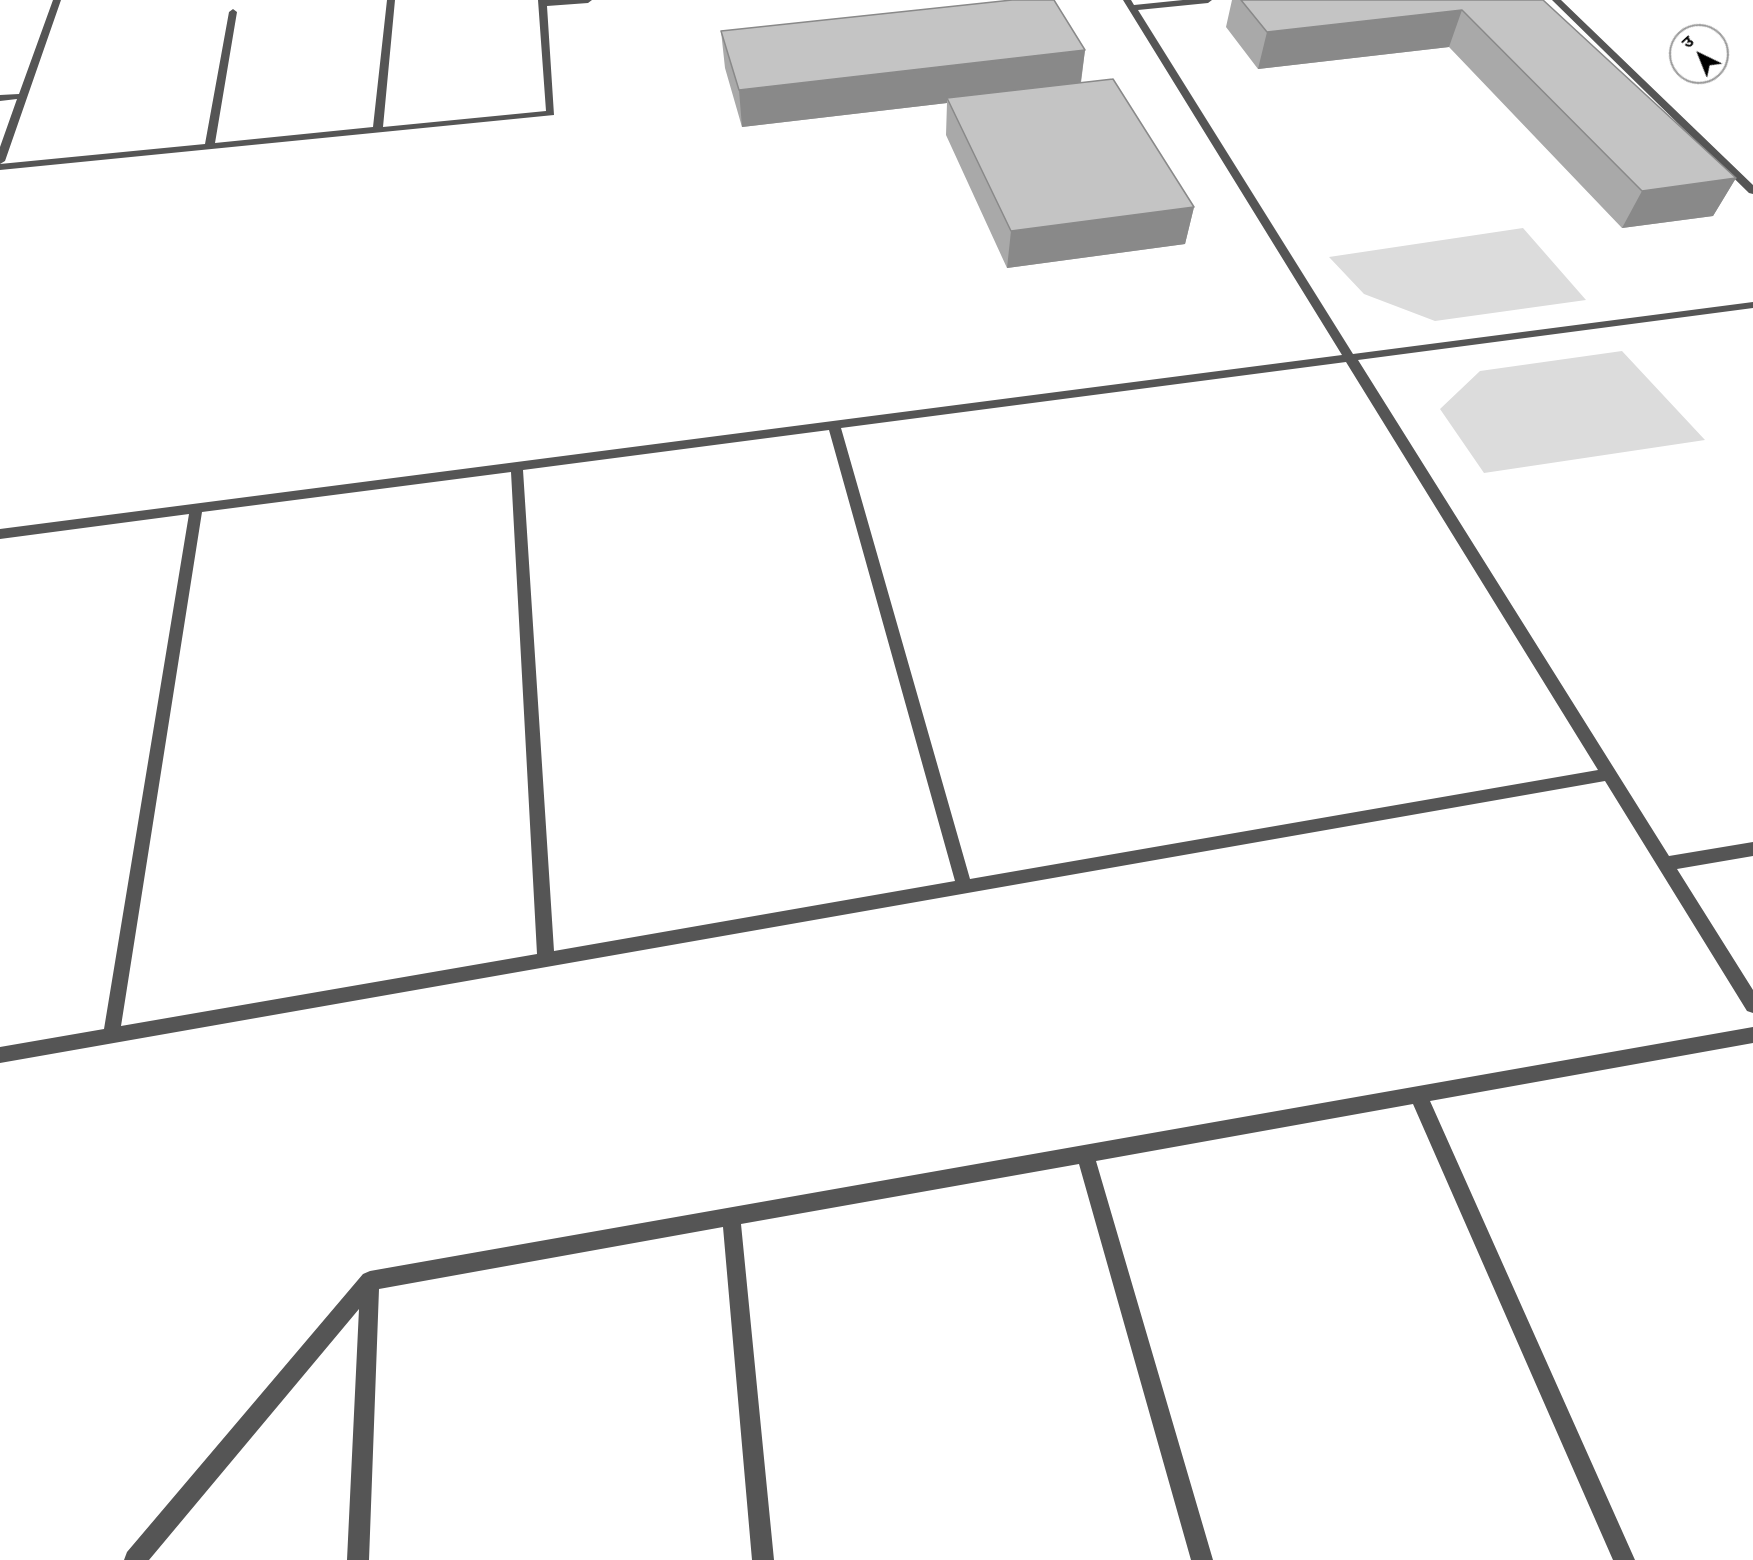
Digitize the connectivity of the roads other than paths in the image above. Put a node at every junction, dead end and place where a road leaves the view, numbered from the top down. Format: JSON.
{"nodes":[{"id":1,"x":57,"y":0,"type":"edge"},
{"id":2,"x":391,"y":0,"type":"edge"},
{"id":3,"x":588,"y":0,"type":"edge"},
{"id":4,"x":1208,"y":0,"type":"edge"},
{"id":5,"x":1556,"y":0,"type":"edge"},
{"id":6,"x":542,"y":2,"type":"edge"},
{"id":7,"x":1129,"y":4,"type":"edge"},
{"id":8,"x":233,"y":12,"type":"dead end"},
{"id":9,"x":23,"y":96,"type":"junction"},
{"id":10,"x":0,"y":98,"type":"edge"},
{"id":11,"x":378,"y":130,"type":"junction"},
{"id":12,"x":209,"y":147,"type":"junction"},
{"id":13,"x":0,"y":161,"type":"edge"},
{"id":14,"x":0,"y":167,"type":"edge"},
{"id":15,"x":1753,"y":191,"type":"edge"},
{"id":16,"x":1753,"y":305,"type":"edge"},
{"id":17,"x":1349,"y":358,"type":"junction"},
{"id":18,"x":834,"y":425,"type":"junction"},
{"id":19,"x":517,"y":466,"type":"junction"},
{"id":20,"x":196,"y":508,"type":"junction"},
{"id":21,"x":0,"y":534,"type":"edge"},
{"id":22,"x":1609,"y":774,"type":"junction"},
{"id":23,"x":1753,"y":849,"type":"edge"},
{"id":24,"x":1665,"y":864,"type":"junction"},
{"id":25,"x":965,"y":886,"type":"junction"},
{"id":26,"x":546,"y":960,"type":"junction"},
{"id":27,"x":1753,"y":1005,"type":"edge"},
{"id":28,"x":1753,"y":1035,"type":"edge"},
{"id":29,"x":111,"y":1036,"type":"junction"},
{"id":30,"x":0,"y":1055,"type":"edge"},
{"id":31,"x":1418,"y":1095,"type":"junction"},
{"id":32,"x":1085,"y":1154,"type":"junction"},
{"id":33,"x":731,"y":1217,"type":"junction"},
{"id":34,"x":370,"y":1281,"type":"junction"},
{"id":35,"x":135,"y":1560,"type":"edge"},
{"id":36,"x":358,"y":1560,"type":"edge"},
{"id":37,"x":763,"y":1560,"type":"edge"},
{"id":38,"x":1202,"y":1560,"type":"edge"},
{"id":39,"x":1624,"y":1560,"type":"edge"}],
"edges":[{"from":1,"to":9,"type":"street"},
{"from":2,"to":11,"type":"street"},
{"from":3,"to":6,"type":"street"},
{"from":4,"to":7,"type":"street"},
{"from":5,"to":15,"type":"street"},
{"from":6,"to":11,"type":"street"},
{"from":7,"to":17,"type":"street"},
{"from":8,"to":12,"type":"street"},
{"from":9,"to":10,"type":"street"},
{"from":9,"to":13,"type":"street"},
{"from":11,"to":12,"type":"street"},
{"from":12,"to":14,"type":"street"},
{"from":16,"to":17,"type":"street"},
{"from":17,"to":18,"type":"street"},
{"from":17,"to":22,"type":"street"},
{"from":18,"to":19,"type":"street"},
{"from":18,"to":25,"type":"street"},
{"from":19,"to":20,"type":"street"},
{"from":19,"to":26,"type":"street"},
{"from":20,"to":21,"type":"street"},
{"from":20,"to":29,"type":"street"},
{"from":22,"to":24,"type":"street"},
{"from":22,"to":25,"type":"street"},
{"from":23,"to":24,"type":"street"},
{"from":24,"to":27,"type":"street"},
{"from":25,"to":26,"type":"street"},
{"from":26,"to":29,"type":"street"},
{"from":28,"to":31,"type":"street"},
{"from":29,"to":30,"type":"street"},
{"from":31,"to":32,"type":"street"},
{"from":31,"to":39,"type":"street"},
{"from":32,"to":33,"type":"street"},
{"from":32,"to":38,"type":"street"},
{"from":33,"to":34,"type":"street"},
{"from":33,"to":37,"type":"street"},
{"from":34,"to":35,"type":"street"},
{"from":34,"to":36,"type":"street"}]}
